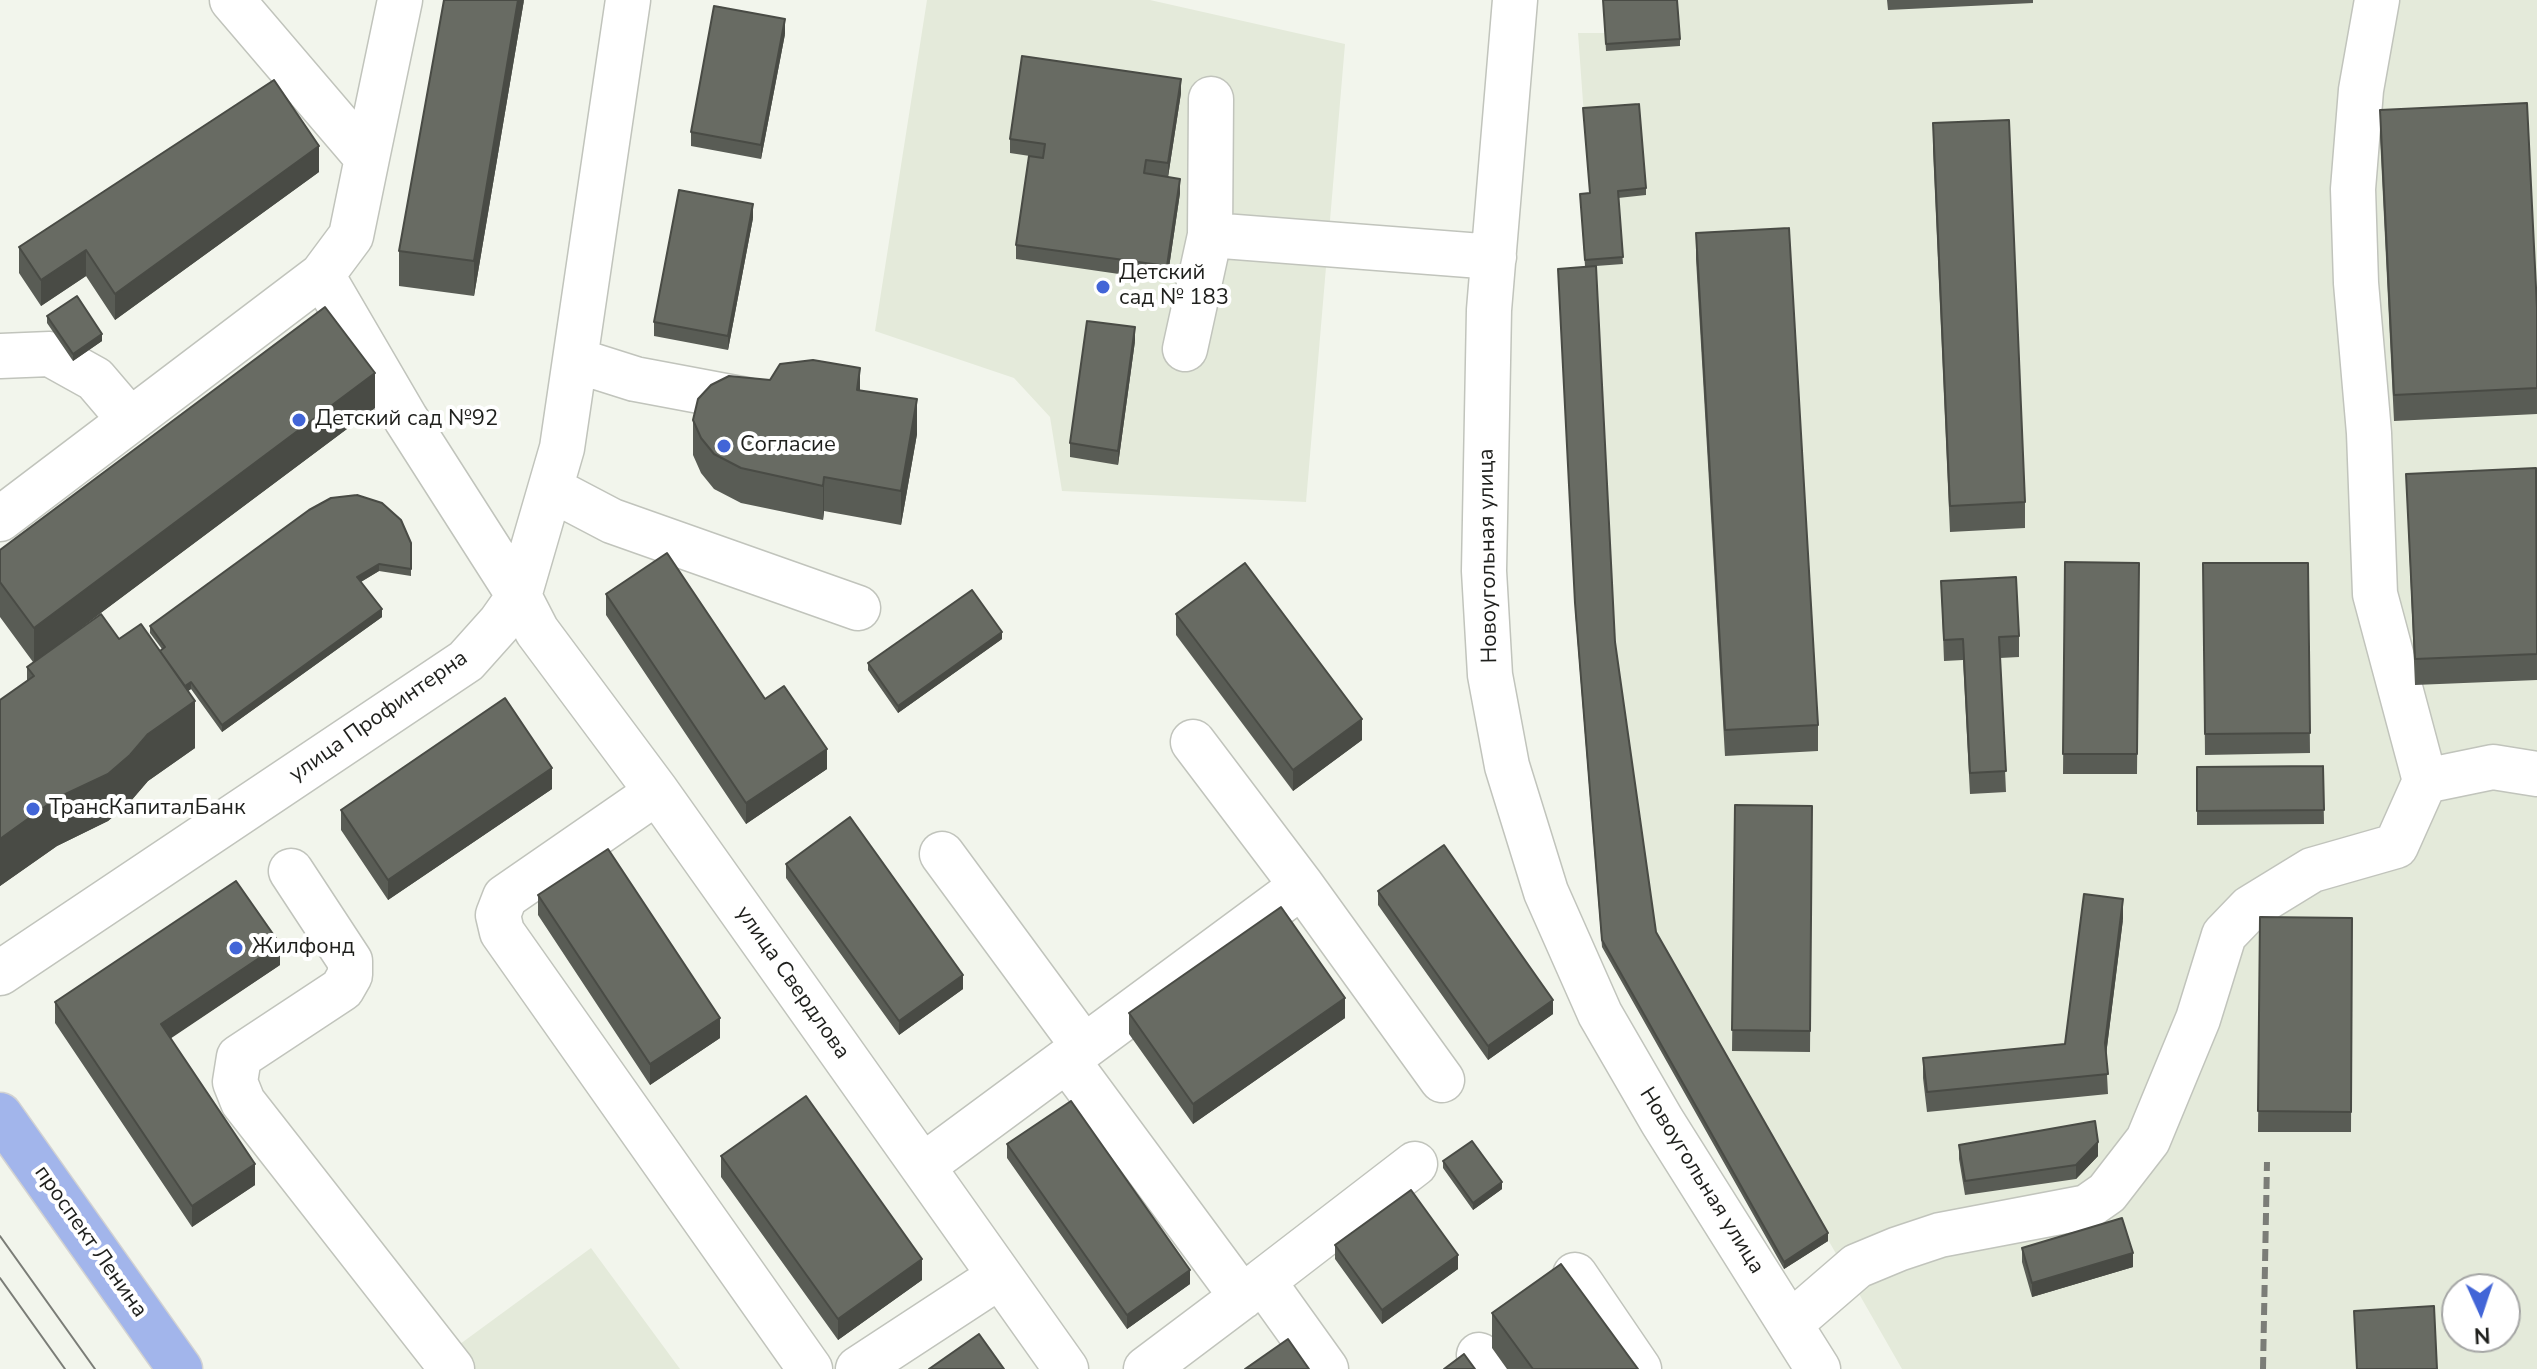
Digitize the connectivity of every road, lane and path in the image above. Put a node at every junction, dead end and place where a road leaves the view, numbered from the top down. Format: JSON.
{"nodes":[{"id":1,"x":232,"y":0,"type":"edge"},
{"id":2,"x":400,"y":0,"type":"edge"},
{"id":3,"x":628,"y":0,"type":"edge"},
{"id":4,"x":1515,"y":0,"type":"edge"},
{"id":5,"x":2377,"y":0,"type":"edge"},
{"id":6,"x":1211,"y":99,"type":"dead end"},
{"id":7,"x":367,"y":158,"type":"junction"},
{"id":8,"x":1210,"y":235,"type":"junction"},
{"id":9,"x":1494,"y":257,"type":"junction"},
{"id":10,"x":322,"y":275,"type":"junction"},
{"id":11,"x":1185,"y":349,"type":"dead end"},
{"id":12,"x":0,"y":356,"type":"edge"},
{"id":13,"x":575,"y":360,"type":"junction"},
{"id":14,"x":747,"y":400,"type":"edge"},
{"id":15,"x":130,"y":420,"type":"junction"},
{"id":16,"x":551,"y":489,"type":"junction"},
{"id":17,"x":0,"y":519,"type":"edge"},
{"id":18,"x":519,"y":596,"type":"junction"},
{"id":19,"x":858,"y":608,"type":"dead end"},
{"id":20,"x":1193,"y":742,"type":"dead end"},
{"id":21,"x":2537,"y":774,"type":"edge"},
{"id":22,"x":2425,"y":781,"type":"junction"},
{"id":23,"x":657,"y":792,"type":"junction"},
{"id":24,"x":942,"y":854,"type":"dead end"},
{"id":25,"x":291,"y":871,"type":"dead end"},
{"id":26,"x":1302,"y":886,"type":"junction"},
{"id":27,"x":0,"y":973,"type":"edge"},
{"id":28,"x":1075,"y":1054,"type":"junction"},
{"id":29,"x":1442,"y":1080,"type":"dead end"},
{"id":30,"x":0,"y":1115,"type":"edge"},
{"id":31,"x":1415,"y":1164,"type":"dead end"},
{"id":32,"x":923,"y":1166,"type":"junction"},
{"id":33,"x":1575,"y":1275,"type":"dead end"},
{"id":34,"x":1000,"y":1276,"type":"junction"},
{"id":35,"x":1252,"y":1289,"type":"junction"},
{"id":36,"x":1791,"y":1323,"type":"junction"},
{"id":37,"x":180,"y":1369,"type":"edge"},
{"id":38,"x":452,"y":1369,"type":"edge"},
{"id":39,"x":810,"y":1369,"type":"edge"},
{"id":40,"x":858,"y":1369,"type":"edge"},
{"id":41,"x":1066,"y":1369,"type":"edge"},
{"id":42,"x":1146,"y":1369,"type":"edge"},
{"id":43,"x":1326,"y":1369,"type":"edge"},
{"id":44,"x":1639,"y":1369,"type":"edge"},
{"id":45,"x":1818,"y":1369,"type":"edge"}],
"edges":[{"from":1,"to":7,"type":"street"},
{"from":2,"to":7,"type":"street"},
{"from":3,"to":13,"type":"street","name":"улица Профинтерна"},
{"from":4,"to":9,"type":"street","name":"Новоугольная улица"},
{"from":5,"to":22,"type":"street"},
{"from":6,"to":8,"type":"street"},
{"from":7,"to":10,"type":"street"},
{"from":8,"to":9,"type":"street"},
{"from":8,"to":11,"type":"street"},
{"from":9,"to":36,"type":"street","name":"Новоугольная улица"},
{"from":10,"to":15,"type":"street"},
{"from":10,"to":18,"type":"street","name":"улица Свердлова"},
{"from":12,"to":15,"type":"street"},
{"from":13,"to":14,"type":"street"},
{"from":13,"to":16,"type":"street","name":"улица Профинтерна"},
{"from":15,"to":17,"type":"street"},
{"from":16,"to":18,"type":"street","name":"улица Профинтерна"},
{"from":16,"to":19,"type":"street"},
{"from":18,"to":23,"type":"street","name":"улица Свердлова"},
{"from":18,"to":27,"type":"street","name":"улица Профинтерна"},
{"from":20,"to":26,"type":"street"},
{"from":21,"to":22,"type":"street"},
{"from":22,"to":36,"type":"street"},
{"from":23,"to":32,"type":"street","name":"улица Свердлова"},
{"from":23,"to":39,"type":"street"},
{"from":24,"to":28,"type":"street"},
{"from":25,"to":38,"type":"street"},
{"from":26,"to":28,"type":"street"},
{"from":26,"to":29,"type":"street"},
{"from":28,"to":32,"type":"street"},
{"from":28,"to":35,"type":"street"},
{"from":30,"to":37,"type":"main road","name":"проспект Ленина"},
{"from":31,"to":35,"type":"street"},
{"from":32,"to":34,"type":"street","name":"улица Свердлова"},
{"from":33,"to":44,"type":"street"},
{"from":34,"to":40,"type":"street"},
{"from":34,"to":41,"type":"street","name":"улица Свердлова"},
{"from":35,"to":42,"type":"street"},
{"from":35,"to":43,"type":"street"},
{"from":36,"to":45,"type":"street","name":"Новоугольная улица"}]}
